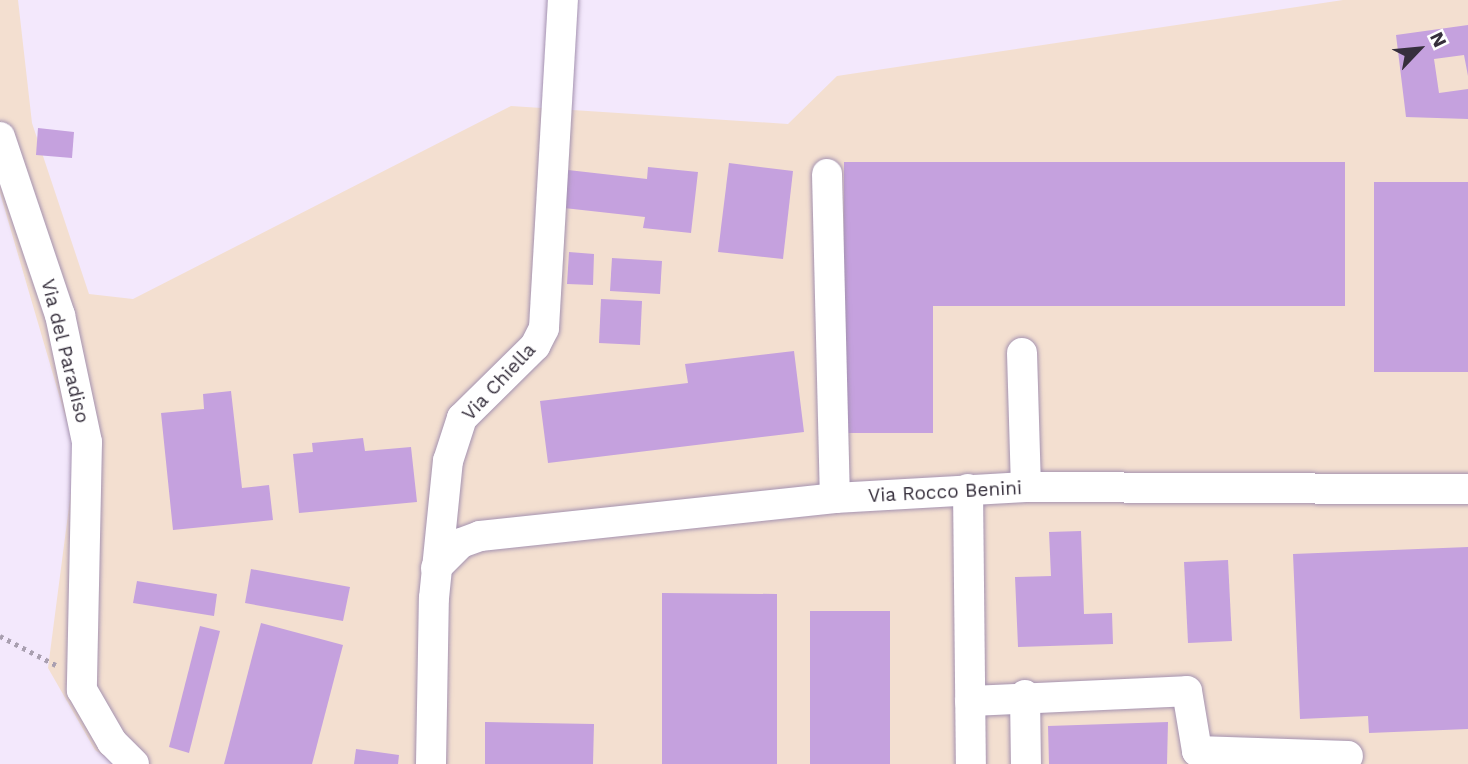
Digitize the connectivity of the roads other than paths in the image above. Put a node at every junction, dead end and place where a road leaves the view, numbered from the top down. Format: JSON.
{"nodes":[{"id":1,"x":563,"y":0,"type":"edge"},
{"id":2,"x":0,"y":137,"type":"edge"},
{"id":3,"x":827,"y":174,"type":"dead end"},
{"id":4,"x":1022,"y":353,"type":"dead end"},
{"id":5,"x":1026,"y":487,"type":"junction"},
{"id":6,"x":968,"y":489,"type":"junction"},
{"id":7,"x":1468,"y":489,"type":"edge"},
{"id":8,"x":835,"y":498,"type":"junction"},
{"id":9,"x":436,"y":568,"type":"junction"},
{"id":10,"x":1025,"y":695,"type":"junction"},
{"id":11,"x":970,"y":701,"type":"junction"},
{"id":12,"x":1348,"y":756,"type":"dead end"},
{"id":13,"x":134,"y":764,"type":"edge"},
{"id":14,"x":431,"y":764,"type":"edge"},
{"id":15,"x":971,"y":764,"type":"edge"},
{"id":16,"x":1026,"y":764,"type":"edge"}],
"edges":[{"from":1,"to":9,"type":"street","name":"Via Chiella"},
{"from":2,"to":13,"type":"street","name":"Via del Paradiso"},
{"from":3,"to":8,"type":"street"},
{"from":4,"to":5,"type":"street"},
{"from":5,"to":6,"type":"street","name":"Via Rocco Benini"},
{"from":5,"to":7,"type":"street","name":"Via Rocco Benini"},
{"from":6,"to":8,"type":"street","name":"Via Rocco Benini"},
{"from":6,"to":11,"type":"street"},
{"from":8,"to":9,"type":"street","name":"Via Rocco Benini"},
{"from":9,"to":14,"type":"street","name":"Via Chiella"},
{"from":10,"to":11,"type":"street"},
{"from":10,"to":12,"type":"street"},
{"from":10,"to":16,"type":"street"},
{"from":11,"to":15,"type":"street"}]}
